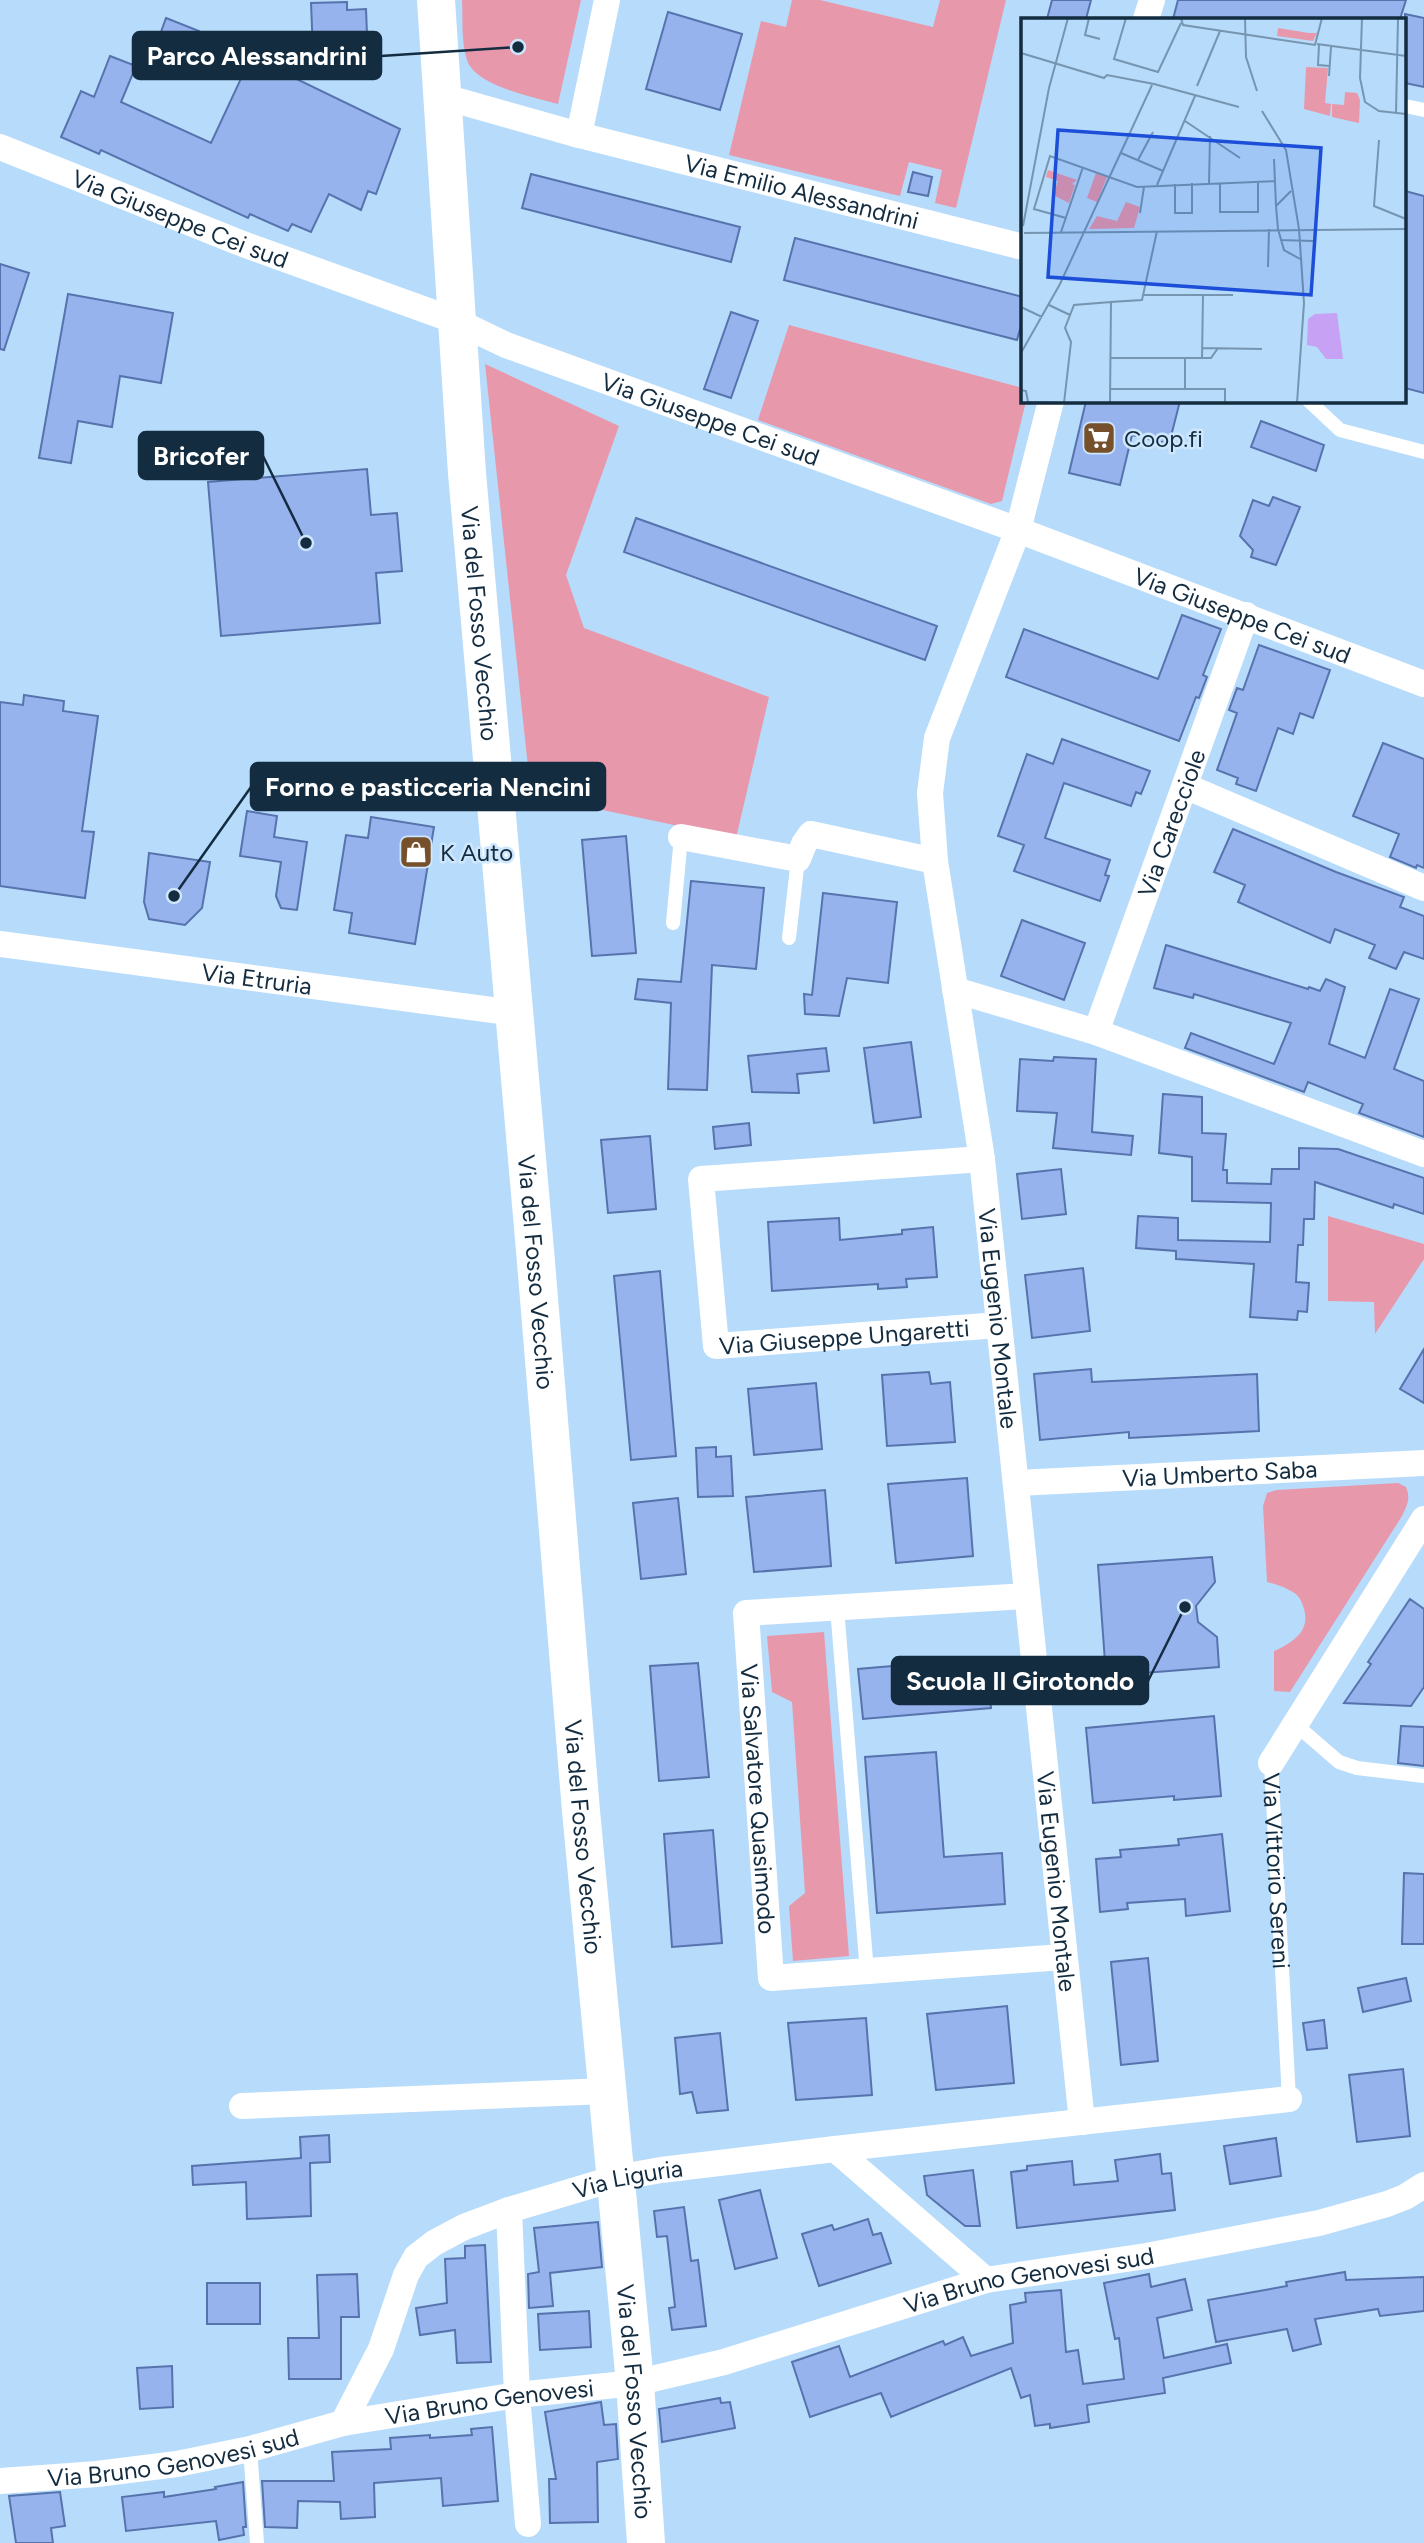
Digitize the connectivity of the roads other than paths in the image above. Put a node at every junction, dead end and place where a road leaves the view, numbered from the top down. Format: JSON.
{"nodes":[{"id":1,"x":436,"y":0,"type":"edge"},
{"id":2,"x":607,"y":0,"type":"edge"},
{"id":3,"x":1152,"y":0,"type":"edge"},
{"id":4,"x":1146,"y":18,"type":"edge"},
{"id":5,"x":441,"y":96,"type":"junction"},
{"id":6,"x":1406,"y":106,"type":"edge"},
{"id":7,"x":1424,"y":110,"type":"edge"},
{"id":8,"x":579,"y":135,"type":"junction"},
{"id":9,"x":0,"y":147,"type":"edge"},
{"id":10,"x":1021,"y":246,"type":"edge"},
{"id":11,"x":456,"y":321,"type":"junction"},
{"id":12,"x":1051,"y":402,"type":"edge"},
{"id":13,"x":1310,"y":402,"type":"edge"},
{"id":14,"x":1424,"y":452,"type":"edge"},
{"id":15,"x":1018,"y":530,"type":"junction"},
{"id":16,"x":1246,"y":615,"type":"junction"},
{"id":17,"x":1424,"y":684,"type":"edge"},
{"id":18,"x":1185,"y":786,"type":"junction"},
{"id":19,"x":681,"y":837,"type":"joint"},
{"id":20,"x":797,"y":859,"type":"junction"},
{"id":21,"x":935,"y":861,"type":"junction"},
{"id":22,"x":1424,"y":888,"type":"edge"},
{"id":23,"x":673,"y":923,"type":"dead end"},
{"id":24,"x":789,"y":938,"type":"dead end"},
{"id":25,"x":0,"y":944,"type":"edge"},
{"id":26,"x":955,"y":990,"type":"junction"},
{"id":27,"x":513,"y":1013,"type":"junction"},
{"id":28,"x":1096,"y":1032,"type":"junction"},
{"id":29,"x":1424,"y":1154,"type":"edge"},
{"id":30,"x":982,"y":1159,"type":"junction"},
{"id":31,"x":999,"y":1325,"type":"junction"},
{"id":32,"x":1424,"y":1463,"type":"edge"},
{"id":33,"x":1017,"y":1483,"type":"junction"},
{"id":34,"x":1424,"y":1519,"type":"edge"},
{"id":35,"x":1025,"y":1596,"type":"junction"},
{"id":36,"x":837,"y":1608,"type":"junction"},
{"id":37,"x":1295,"y":1724,"type":"junction"},
{"id":38,"x":1271,"y":1763,"type":"joint"},
{"id":39,"x":1424,"y":1776,"type":"edge"},
{"id":40,"x":1063,"y":1958,"type":"junction"},
{"id":41,"x":867,"y":1972,"type":"junction"},
{"id":42,"x":607,"y":2091,"type":"junction"},
{"id":43,"x":1289,"y":2098,"type":"joint"},
{"id":44,"x":242,"y":2106,"type":"dead end"},
{"id":45,"x":1082,"y":2122,"type":"junction"},
{"id":46,"x":835,"y":2149,"type":"junction"},
{"id":47,"x":616,"y":2178,"type":"junction"},
{"id":48,"x":1424,"y":2185,"type":"edge"},
{"id":49,"x":509,"y":2210,"type":"junction"},
{"id":50,"x":986,"y":2280,"type":"junction"},
{"id":51,"x":635,"y":2383,"type":"junction"},
{"id":52,"x":517,"y":2395,"type":"junction"},
{"id":53,"x":343,"y":2423,"type":"junction"},
{"id":54,"x":250,"y":2449,"type":"junction"},
{"id":55,"x":0,"y":2481,"type":"edge"},
{"id":56,"x":528,"y":2524,"type":"dead end"},
{"id":57,"x":257,"y":2543,"type":"edge"},
{"id":58,"x":646,"y":2543,"type":"edge"}],
"edges":[{"from":1,"to":5,"type":"street","name":"Via del Fosso Vecchio"},
{"from":2,"to":8,"type":"street"},
{"from":3,"to":4,"type":"street"},
{"from":5,"to":8,"type":"street","name":"Via Emilio Alessandrini"},
{"from":5,"to":11,"type":"street","name":"Via del Fosso Vecchio"},
{"from":6,"to":7,"type":"lane"},
{"from":8,"to":10,"type":"street","name":"Via Emilio Alessandrini"},
{"from":9,"to":11,"type":"street","name":"Via Giuseppe Cei sud"},
{"from":11,"to":15,"type":"street","name":"Via Giuseppe Cei sud"},
{"from":11,"to":27,"type":"street","name":"Via del Fosso Vecchio"},
{"from":12,"to":15,"type":"street","name":"Via Eugenio Montale"},
{"from":13,"to":14,"type":"lane"},
{"from":15,"to":16,"type":"street","name":"Via Giuseppe Cei sud"},
{"from":15,"to":21,"type":"street","name":"Via Eugenio Montale"},
{"from":16,"to":17,"type":"street","name":"Via Giuseppe Cei sud"},
{"from":16,"to":18,"type":"street","name":"Via Carecciole"},
{"from":18,"to":22,"type":"street"},
{"from":18,"to":28,"type":"street","name":"Via Carecciole"},
{"from":19,"to":20,"type":"street"},
{"from":19,"to":23,"type":"lane"},
{"from":20,"to":21,"type":"street"},
{"from":20,"to":24,"type":"lane"},
{"from":21,"to":26,"type":"street","name":"Via Eugenio Montale"},
{"from":25,"to":27,"type":"street","name":"Via Etruria"},
{"from":26,"to":28,"type":"street"},
{"from":26,"to":30,"type":"street","name":"Via Eugenio Montale"},
{"from":27,"to":42,"type":"street","name":"Via del Fosso Vecchio"},
{"from":28,"to":29,"type":"street"},
{"from":30,"to":31,"type":"street","name":"Via Eugenio Montale"},
{"from":30,"to":31,"type":"street","name":"Via Giuseppe Ungaretti"},
{"from":31,"to":33,"type":"street","name":"Via Eugenio Montale"},
{"from":32,"to":33,"type":"street","name":"Via Umberto Saba"},
{"from":33,"to":35,"type":"street","name":"Via Eugenio Montale"},
{"from":34,"to":37,"type":"street","name":"Via Vittorio Sereni"},
{"from":35,"to":36,"type":"street","name":"Via Salvatore Quasimodo"},
{"from":35,"to":40,"type":"street","name":"Via Eugenio Montale"},
{"from":36,"to":41,"type":"lane"},
{"from":36,"to":41,"type":"street","name":"Via Salvatore Quasimodo"},
{"from":37,"to":38,"type":"street","name":"Via Vittorio Sereni"},
{"from":37,"to":39,"type":"lane"},
{"from":38,"to":43,"type":"lane","name":"Via Vittorio Sereni"},
{"from":40,"to":41,"type":"street","name":"Via Salvatore Quasimodo"},
{"from":40,"to":45,"type":"street","name":"Via Eugenio Montale"},
{"from":42,"to":44,"type":"street"},
{"from":42,"to":47,"type":"street","name":"Via del Fosso Vecchio"},
{"from":43,"to":45,"type":"street"},
{"from":45,"to":46,"type":"street"},
{"from":46,"to":47,"type":"street","name":"Via Liguria"},
{"from":46,"to":50,"type":"street"},
{"from":47,"to":49,"type":"street","name":"Via Liguria"},
{"from":47,"to":51,"type":"street","name":"Via del Fosso Vecchio"},
{"from":48,"to":50,"type":"street","name":"Via Bruno Genovesi sud"},
{"from":49,"to":52,"type":"street"},
{"from":49,"to":53,"type":"street","name":"Via Liguria"},
{"from":50,"to":51,"type":"street","name":"Via Bruno Genovesi sud"},
{"from":51,"to":52,"type":"street","name":"Via Bruno Genovesi"},
{"from":51,"to":58,"type":"street","name":"Via del Fosso Vecchio"},
{"from":52,"to":53,"type":"street","name":"Via Bruno Genovesi"},
{"from":52,"to":56,"type":"street"},
{"from":53,"to":54,"type":"street","name":"Via Bruno Genovesi sud"},
{"from":54,"to":55,"type":"street","name":"Via Bruno Genovesi sud"},
{"from":54,"to":57,"type":"lane"}]}
